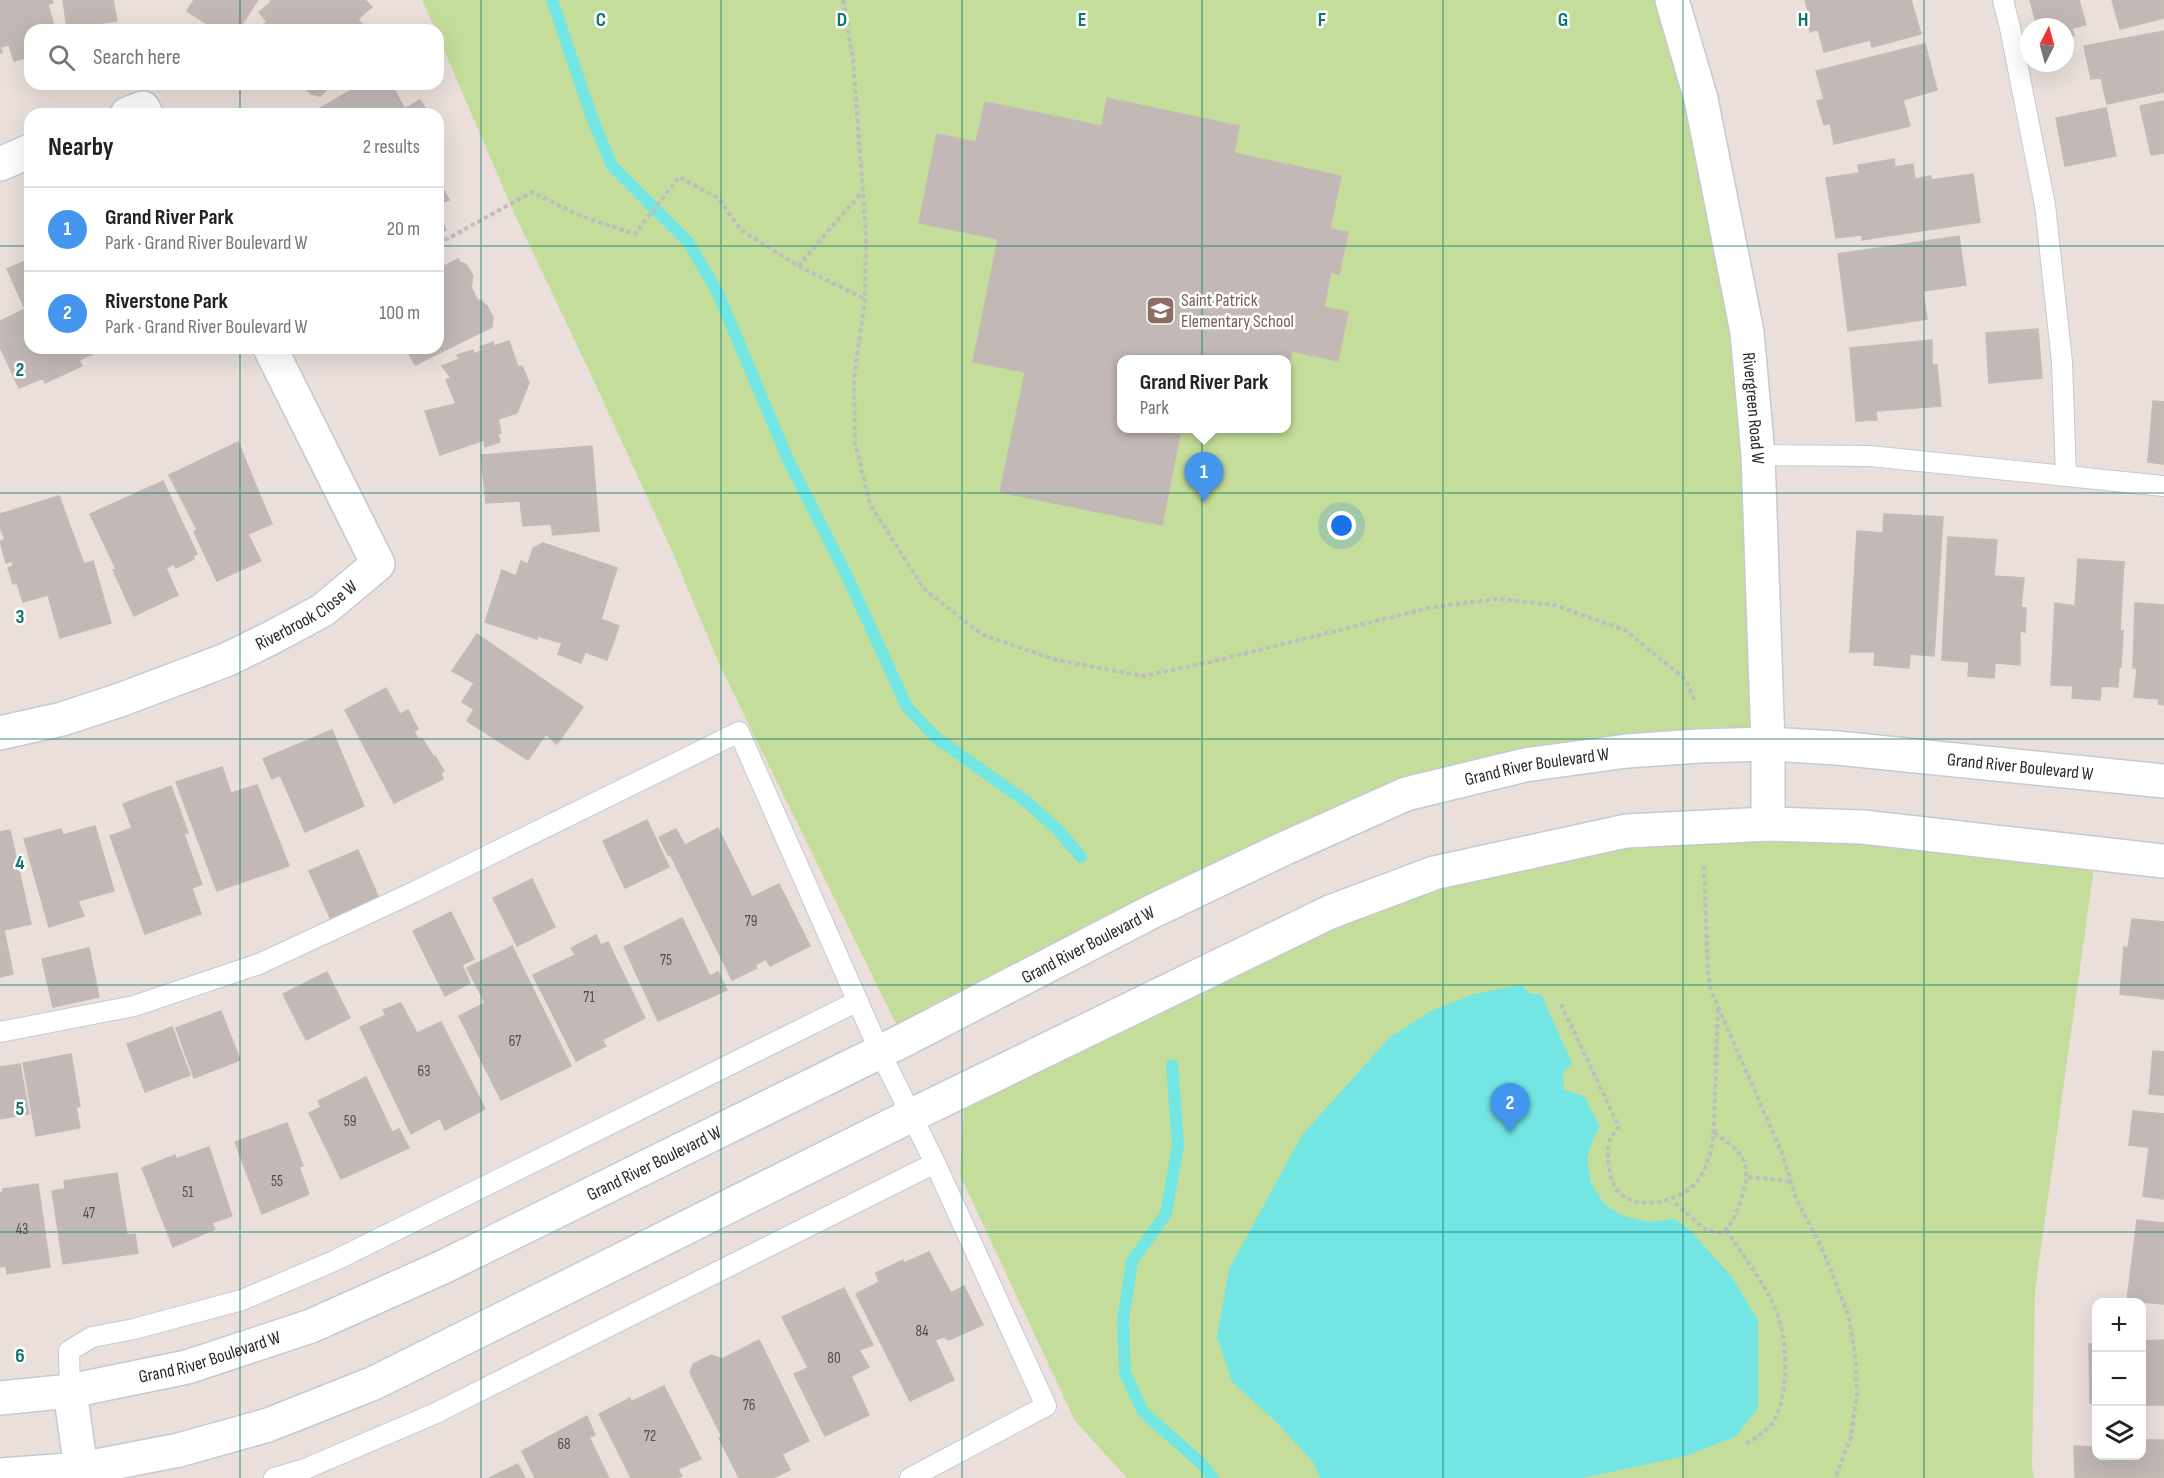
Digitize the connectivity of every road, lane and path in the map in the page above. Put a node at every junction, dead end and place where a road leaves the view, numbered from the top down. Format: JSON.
{"nodes":[{"id":1,"x":843,"y":0,"type":"edge"},
{"id":2,"x":2003,"y":0,"type":"edge"},
{"id":3,"x":1679,"y":2,"type":"edge"},
{"id":4,"x":24,"y":154,"type":"edge"},
{"id":5,"x":0,"y":164,"type":"edge"},
{"id":6,"x":863,"y":191,"type":"junction"},
{"id":7,"x":444,"y":241,"type":"edge"},
{"id":8,"x":798,"y":266,"type":"junction"},
{"id":9,"x":865,"y":299,"type":"junction"},
{"id":10,"x":273,"y":354,"type":"edge"},
{"id":11,"x":1758,"y":455,"type":"junction"},
{"id":12,"x":2066,"y":476,"type":"junction"},
{"id":13,"x":2164,"y":486,"type":"edge"},
{"id":14,"x":1696,"y":703,"type":"dead end"},
{"id":15,"x":0,"y":733,"type":"edge"},
{"id":16,"x":1768,"y":744,"type":"junction"},
{"id":17,"x":2164,"y":781,"type":"edge"},
{"id":18,"x":1768,"y":824,"type":"junction"},
{"id":19,"x":2164,"y":861,"type":"edge"},
{"id":20,"x":1704,"y":863,"type":"dead end"},
{"id":21,"x":858,"y":1001,"type":"junction"},
{"id":22,"x":1561,"y":1004,"type":"dead end"},
{"id":23,"x":1718,"y":1007,"type":"junction"},
{"id":24,"x":0,"y":1032,"type":"edge"},
{"id":25,"x":880,"y":1052,"type":"junction"},
{"id":26,"x":910,"y":1116,"type":"junction"},
{"id":27,"x":1714,"y":1133,"type":"junction"},
{"id":28,"x":935,"y":1163,"type":"junction"},
{"id":29,"x":1748,"y":1177,"type":"junction"},
{"id":30,"x":1791,"y":1181,"type":"junction"},
{"id":31,"x":1675,"y":1203,"type":"dead end"},
{"id":32,"x":1726,"y":1230,"type":"junction"},
{"id":33,"x":70,"y":1391,"type":"junction"},
{"id":34,"x":0,"y":1398,"type":"edge"},
{"id":35,"x":1745,"y":1444,"type":"dead end"},
{"id":36,"x":82,"y":1474,"type":"edge"},
{"id":37,"x":0,"y":1475,"type":"edge"},
{"id":38,"x":1837,"y":1477,"type":"edge"},
{"id":39,"x":274,"y":1478,"type":"edge"},
{"id":40,"x":910,"y":1478,"type":"edge"}],
"edges":[{"from":1,"to":6,"type":"path"},
{"from":2,"to":12,"type":"lane"},
{"from":3,"to":11,"type":"street","name":"Rivergreen Road W"},
{"from":4,"to":5,"type":"street"},
{"from":6,"to":8,"type":"path"},
{"from":6,"to":9,"type":"path"},
{"from":7,"to":8,"type":"path"},
{"from":8,"to":9,"type":"path"},
{"from":9,"to":14,"type":"path"},
{"from":10,"to":15,"type":"street","name":"Riverbrook Close W"},
{"from":11,"to":12,"type":"lane"},
{"from":11,"to":16,"type":"street","name":"Rivergreen Road W"},
{"from":12,"to":13,"type":"lane"},
{"from":16,"to":17,"type":"street","name":"Grand River Boulevard W"},
{"from":16,"to":18,"type":"street","name":"Rivergreen Road W"},
{"from":16,"to":25,"type":"street","name":"Grand River Boulevard W"},
{"from":18,"to":19,"type":"street"},
{"from":18,"to":26,"type":"street"},
{"from":20,"to":23,"type":"path"},
{"from":21,"to":24,"type":"lane"},
{"from":21,"to":25,"type":"lane"},
{"from":21,"to":33,"type":"lane"},
{"from":22,"to":27,"type":"path"},
{"from":23,"to":27,"type":"path"},
{"from":23,"to":30,"type":"path"},
{"from":25,"to":26,"type":"lane"},
{"from":25,"to":33,"type":"street","name":"Grand River Boulevard W"},
{"from":26,"to":28,"type":"lane"},
{"from":26,"to":36,"type":"street"},
{"from":27,"to":29,"type":"path"},
{"from":28,"to":39,"type":"lane"},
{"from":28,"to":40,"type":"lane"},
{"from":29,"to":30,"type":"path"},
{"from":29,"to":32,"type":"path"},
{"from":30,"to":38,"type":"path"},
{"from":31,"to":32,"type":"path"},
{"from":32,"to":35,"type":"path"},
{"from":33,"to":34,"type":"street","name":"Grand River Boulevard W"},
{"from":33,"to":36,"type":"street"},
{"from":36,"to":37,"type":"street"}]}
